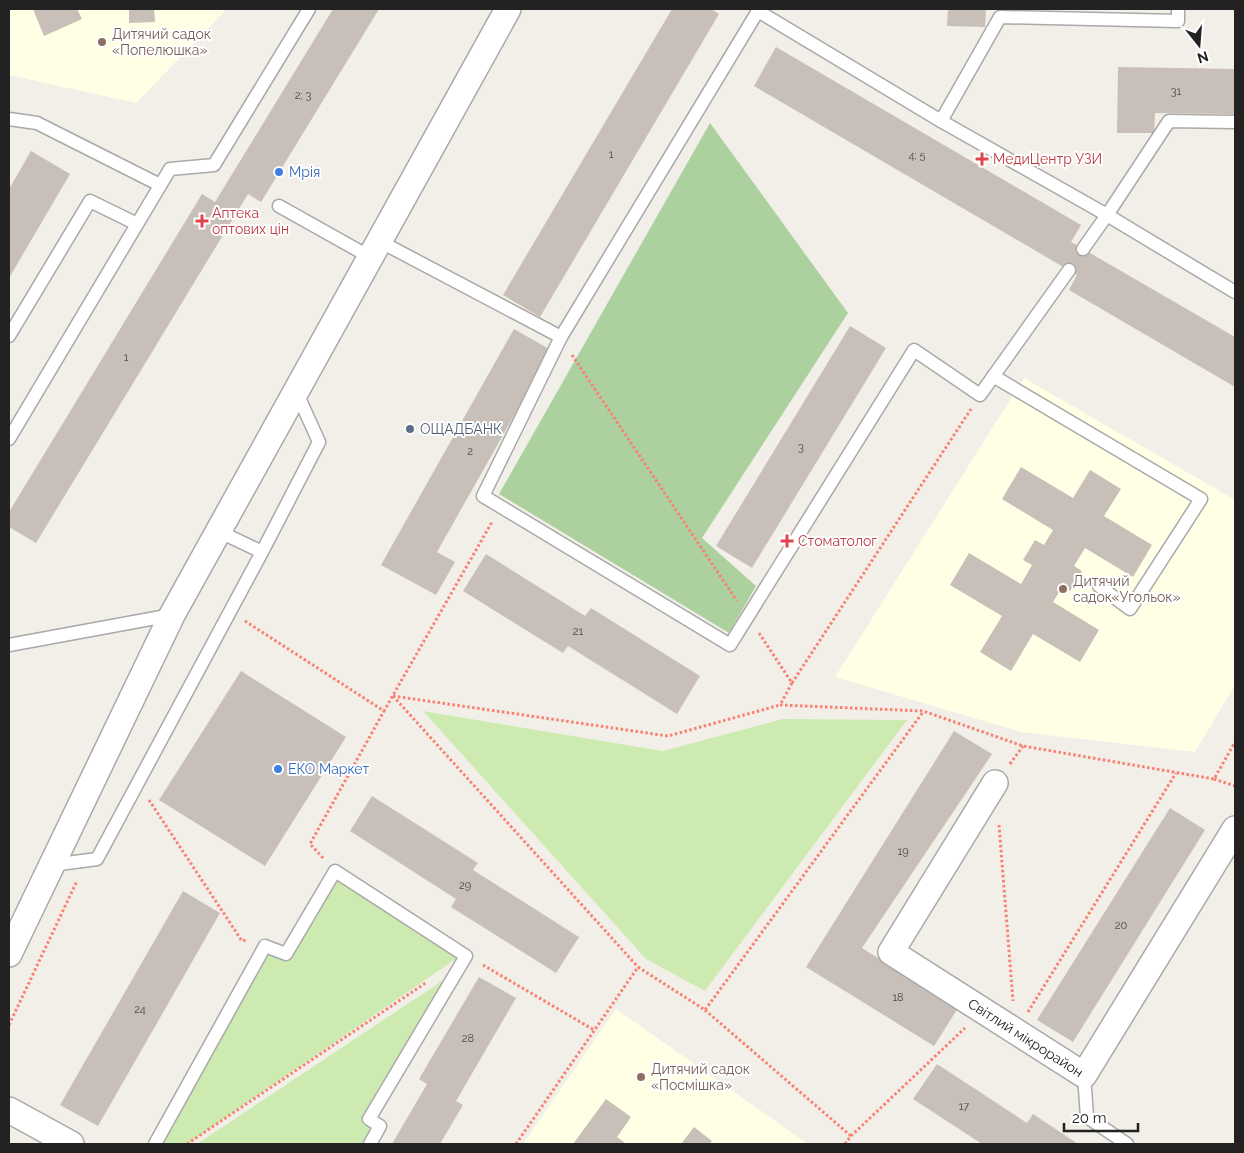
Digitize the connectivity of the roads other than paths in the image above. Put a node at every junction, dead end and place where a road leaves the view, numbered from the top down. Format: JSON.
{"nodes":[{"id":1,"x":309,"y":9,"type":"edge"},
{"id":2,"x":508,"y":9,"type":"edge"},
{"id":3,"x":1178,"y":9,"type":"edge"},
{"id":4,"x":9,"y":119,"type":"edge"},
{"id":5,"x":941,"y":121,"type":"junction"},
{"id":6,"x":1235,"y":122,"type":"edge"},
{"id":7,"x":160,"y":185,"type":"junction"},
{"id":8,"x":279,"y":206,"type":"dead end"},
{"id":9,"x":1107,"y":215,"type":"junction"},
{"id":10,"x":137,"y":224,"type":"junction"},
{"id":11,"x":375,"y":249,"type":"junction"},
{"id":12,"x":1083,"y":249,"type":"dead end"},
{"id":13,"x":1069,"y":270,"type":"dead end"},
{"id":14,"x":1235,"y":292,"type":"edge"},
{"id":15,"x":9,"y":336,"type":"edge"},
{"id":16,"x":561,"y":337,"type":"junction"},
{"id":17,"x":994,"y":376,"type":"junction"},
{"id":18,"x":296,"y":391,"type":"junction"},
{"id":19,"x":9,"y":440,"type":"edge"},
{"id":20,"x":218,"y":531,"type":"junction"},
{"id":21,"x":262,"y":552,"type":"junction"},
{"id":22,"x":1099,"y":586,"type":"dead end"},
{"id":23,"x":172,"y":615,"type":"junction"},
{"id":24,"x":9,"y":646,"type":"edge"},
{"id":25,"x":995,"y":783,"type":"road end"},
{"id":26,"x":1235,"y":829,"type":"edge"},
{"id":27,"x":52,"y":865,"type":"junction"},
{"id":28,"x":15,"y":927,"type":"edge"},
{"id":29,"x":9,"y":954,"type":"edge"},
{"id":30,"x":1084,"y":1074,"type":"junction"},
{"id":31,"x":9,"y":1110,"type":"edge"},
{"id":32,"x":71,"y":1144,"type":"edge"},
{"id":33,"x":155,"y":1144,"type":"edge"},
{"id":34,"x":370,"y":1144,"type":"edge"},
{"id":35,"x":1127,"y":1144,"type":"edge"}],
"edges":[{"from":1,"to":7,"type":"lane"},
{"from":2,"to":11,"type":"street"},
{"from":3,"to":5,"type":"lane"},
{"from":4,"to":7,"type":"lane"},
{"from":5,"to":9,"type":"lane"},
{"from":5,"to":16,"type":"lane"},
{"from":6,"to":9,"type":"lane"},
{"from":7,"to":10,"type":"lane"},
{"from":8,"to":11,"type":"lane"},
{"from":9,"to":12,"type":"lane"},
{"from":9,"to":14,"type":"lane"},
{"from":10,"to":15,"type":"lane"},
{"from":10,"to":19,"type":"lane"},
{"from":11,"to":16,"type":"lane"},
{"from":11,"to":18,"type":"street"},
{"from":13,"to":17,"type":"lane"},
{"from":16,"to":17,"type":"lane"},
{"from":17,"to":22,"type":"lane"},
{"from":18,"to":20,"type":"street"},
{"from":18,"to":21,"type":"lane"},
{"from":20,"to":21,"type":"lane"},
{"from":20,"to":23,"type":"street"},
{"from":21,"to":27,"type":"lane"},
{"from":23,"to":24,"type":"lane"},
{"from":23,"to":27,"type":"street"},
{"from":25,"to":30,"type":"street","name":"Світлий мікрорайон"},
{"from":26,"to":30,"type":"street","name":"Світлий мікрорайон"},
{"from":27,"to":28,"type":"street"},
{"from":28,"to":29,"type":"street"},
{"from":30,"to":35,"type":"lane"},
{"from":31,"to":32,"type":"street"},
{"from":33,"to":34,"type":"lane"}]}
